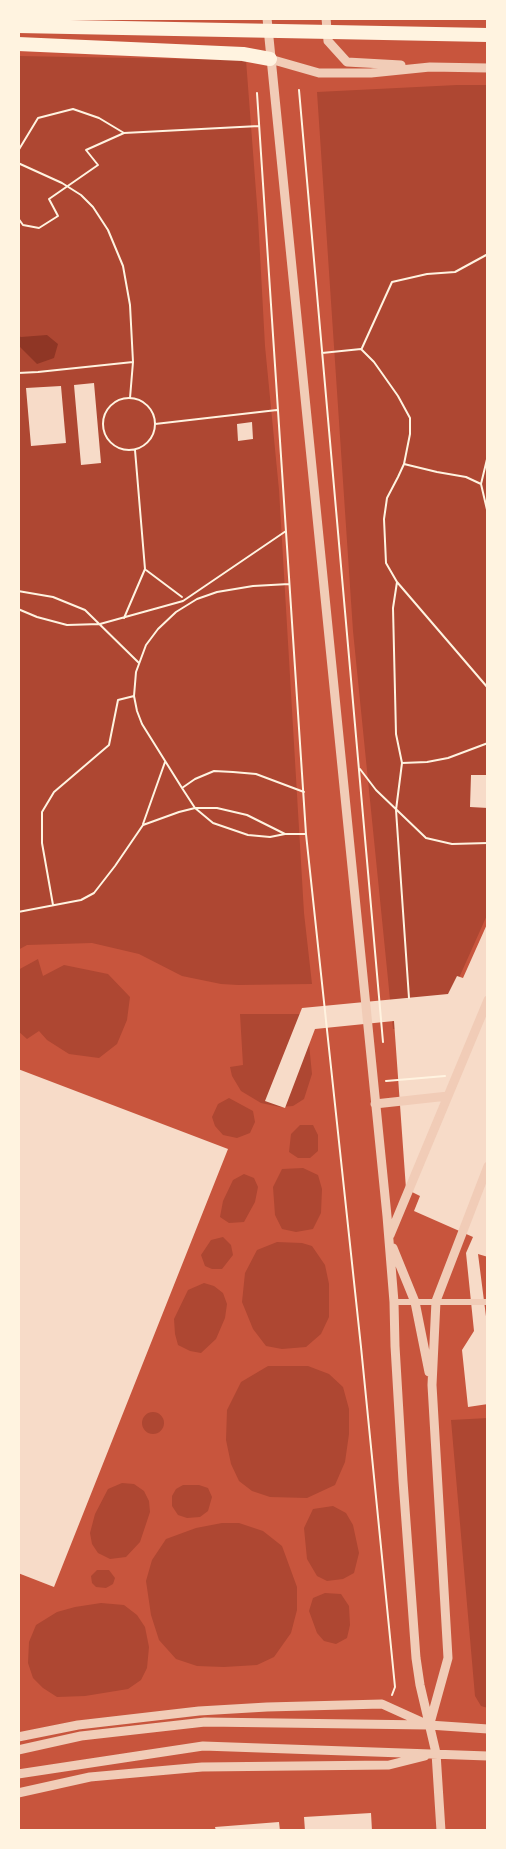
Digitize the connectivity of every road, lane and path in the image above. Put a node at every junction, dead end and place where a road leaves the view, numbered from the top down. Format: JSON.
{"nodes":[{"id":1,"x":267,"y":18,"type":"edge"},
{"id":2,"x":326,"y":18,"type":"edge"},
{"id":3,"x":18,"y":26,"type":"edge"},
{"id":4,"x":488,"y":35,"type":"edge"},
{"id":5,"x":18,"y":44,"type":"edge"},
{"id":6,"x":270,"y":59,"type":"junction"},
{"id":7,"x":430,"y":67,"type":"junction"},
{"id":8,"x":488,"y":68,"type":"edge"},
{"id":9,"x":298,"y":90,"type":"dead end"},
{"id":10,"x":257,"y":93,"type":"dead end"},
{"id":11,"x":259,"y":126,"type":"junction"},
{"id":12,"x":124,"y":133,"type":"junction"},
{"id":13,"x":18,"y":151,"type":"edge"},
{"id":14,"x":18,"y":163,"type":"edge"},
{"id":15,"x":18,"y":218,"type":"edge"},
{"id":16,"x":488,"y":254,"type":"edge"},
{"id":17,"x":361,"y":349,"type":"junction"},
{"id":18,"x":322,"y":353,"type":"junction"},
{"id":19,"x":133,"y":362,"type":"junction"},
{"id":20,"x":18,"y":373,"type":"edge"},
{"id":21,"x":130,"y":398,"type":"junction"},
{"id":22,"x":278,"y":410,"type":"junction"},
{"id":23,"x":154,"y":424,"type":"junction"},
{"id":24,"x":135,"y":450,"type":"junction"},
{"id":25,"x":488,"y":455,"type":"edge"},
{"id":26,"x":404,"y":464,"type":"junction"},
{"id":27,"x":481,"y":484,"type":"junction"},
{"id":28,"x":488,"y":514,"type":"edge"},
{"id":29,"x":286,"y":531,"type":"junction"},
{"id":30,"x":146,"y":569,"type":"junction"},
{"id":31,"x":397,"y":582,"type":"junction"},
{"id":32,"x":289,"y":584,"type":"junction"},
{"id":33,"x":18,"y":591,"type":"edge"},
{"id":34,"x":182,"y":597,"type":"dead end"},
{"id":35,"x":18,"y":609,"type":"edge"},
{"id":36,"x":124,"y":618,"type":"junction"},
{"id":37,"x":100,"y":624,"type":"junction"},
{"id":38,"x":139,"y":663,"type":"junction"},
{"id":39,"x":488,"y":688,"type":"edge"},
{"id":40,"x":134,"y":696,"type":"junction"},
{"id":41,"x":488,"y":743,"type":"edge"},
{"id":42,"x":165,"y":762,"type":"junction"},
{"id":43,"x":402,"y":763,"type":"junction"},
{"id":44,"x":358,"y":767,"type":"junction"},
{"id":45,"x":183,"y":788,"type":"junction"},
{"id":46,"x":303,"y":792,"type":"junction"},
{"id":47,"x":195,"y":808,"type":"junction"},
{"id":48,"x":396,"y":810,"type":"junction"},
{"id":49,"x":143,"y":825,"type":"junction"},
{"id":50,"x":285,"y":834,"type":"junction"},
{"id":51,"x":306,"y":834,"type":"junction"},
{"id":52,"x":488,"y":843,"type":"edge"},
{"id":53,"x":53,"y":905,"type":"junction"},
{"id":54,"x":18,"y":912,"type":"edge"},
{"id":55,"x":409,"y":998,"type":"dead end"},
{"id":56,"x":488,"y":1000,"type":"edge"},
{"id":57,"x":383,"y":1052,"type":"dead end"},
{"id":58,"x":385,"y":1072,"type":"dead end"},
{"id":59,"x":445,"y":1076,"type":"dead end"},
{"id":60,"x":448,"y":1096,"type":"junction"},
{"id":61,"x":375,"y":1104,"type":"junction"},
{"id":62,"x":488,"y":1166,"type":"edge"},
{"id":63,"x":389,"y":1237,"type":"junction"},
{"id":64,"x":436,"y":1301,"type":"junction"},
{"id":65,"x":394,"y":1302,"type":"junction"},
{"id":66,"x":415,"y":1302,"type":"junction"},
{"id":67,"x":488,"y":1302,"type":"edge"},
{"id":68,"x":432,"y":1385,"type":"junction"},
{"id":69,"x":392,"y":1696,"type":"dead end"},
{"id":70,"x":429,"y":1725,"type":"junction"},
{"id":71,"x":488,"y":1729,"type":"edge"},
{"id":72,"x":18,"y":1737,"type":"edge"},
{"id":73,"x":18,"y":1750,"type":"edge"},
{"id":74,"x":436,"y":1753,"type":"junction"},
{"id":75,"x":488,"y":1756,"type":"edge"},
{"id":76,"x":18,"y":1774,"type":"edge"},
{"id":77,"x":18,"y":1793,"type":"edge"},
{"id":78,"x":441,"y":1831,"type":"edge"}],
"edges":[{"from":1,"to":6,"type":"street"},
{"from":2,"to":7,"type":"street"},
{"from":3,"to":4,"type":"highway"},
{"from":5,"to":6,"type":"highway"},
{"from":6,"to":7,"type":"street"},
{"from":6,"to":61,"type":"street"},
{"from":7,"to":8,"type":"street"},
{"from":9,"to":18,"type":"path"},
{"from":10,"to":11,"type":"path"},
{"from":11,"to":12,"type":"path"},
{"from":11,"to":22,"type":"path"},
{"from":12,"to":13,"type":"path"},
{"from":12,"to":15,"type":"path"},
{"from":14,"to":19,"type":"path"},
{"from":16,"to":17,"type":"path"},
{"from":17,"to":18,"type":"path"},
{"from":17,"to":26,"type":"path"},
{"from":18,"to":44,"type":"path"},
{"from":19,"to":20,"type":"path"},
{"from":19,"to":21,"type":"path"},
{"from":21,"to":23,"type":"path"},
{"from":21,"to":24,"type":"path"},
{"from":22,"to":23,"type":"path"},
{"from":22,"to":29,"type":"path"},
{"from":23,"to":24,"type":"path"},
{"from":24,"to":30,"type":"path"},
{"from":25,"to":27,"type":"path"},
{"from":26,"to":27,"type":"path"},
{"from":26,"to":31,"type":"path"},
{"from":27,"to":28,"type":"path"},
{"from":29,"to":32,"type":"path"},
{"from":29,"to":36,"type":"path"},
{"from":30,"to":34,"type":"path"},
{"from":30,"to":36,"type":"path"},
{"from":31,"to":39,"type":"path"},
{"from":31,"to":43,"type":"path"},
{"from":32,"to":38,"type":"path"},
{"from":32,"to":46,"type":"path"},
{"from":33,"to":37,"type":"path"},
{"from":35,"to":37,"type":"path"},
{"from":36,"to":37,"type":"path"},
{"from":37,"to":38,"type":"path"},
{"from":38,"to":40,"type":"path"},
{"from":40,"to":42,"type":"path"},
{"from":40,"to":53,"type":"path"},
{"from":41,"to":43,"type":"path"},
{"from":42,"to":45,"type":"path"},
{"from":42,"to":49,"type":"path"},
{"from":43,"to":48,"type":"path"},
{"from":44,"to":48,"type":"path"},
{"from":44,"to":57,"type":"path"},
{"from":45,"to":46,"type":"path"},
{"from":45,"to":47,"type":"path"},
{"from":46,"to":51,"type":"path"},
{"from":47,"to":49,"type":"path"},
{"from":47,"to":50,"type":"path"},
{"from":47,"to":50,"type":"path"},
{"from":48,"to":52,"type":"path"},
{"from":48,"to":55,"type":"path"},
{"from":49,"to":53,"type":"path"},
{"from":50,"to":51,"type":"path"},
{"from":51,"to":69,"type":"path"},
{"from":53,"to":54,"type":"path"},
{"from":56,"to":60,"type":"street"},
{"from":58,"to":59,"type":"path"},
{"from":60,"to":61,"type":"street"},
{"from":60,"to":63,"type":"street"},
{"from":61,"to":63,"type":"street"},
{"from":62,"to":64,"type":"street"},
{"from":63,"to":65,"type":"street"},
{"from":63,"to":66,"type":"street"},
{"from":64,"to":66,"type":"street"},
{"from":64,"to":67,"type":"street"},
{"from":64,"to":68,"type":"street"},
{"from":65,"to":66,"type":"street"},
{"from":65,"to":70,"type":"street"},
{"from":66,"to":68,"type":"street"},
{"from":68,"to":70,"type":"street"},
{"from":70,"to":71,"type":"street"},
{"from":70,"to":72,"type":"street"},
{"from":70,"to":73,"type":"street"},
{"from":70,"to":74,"type":"street"},
{"from":74,"to":75,"type":"street"},
{"from":74,"to":76,"type":"street"},
{"from":74,"to":77,"type":"street"},
{"from":74,"to":78,"type":"street"}]}
